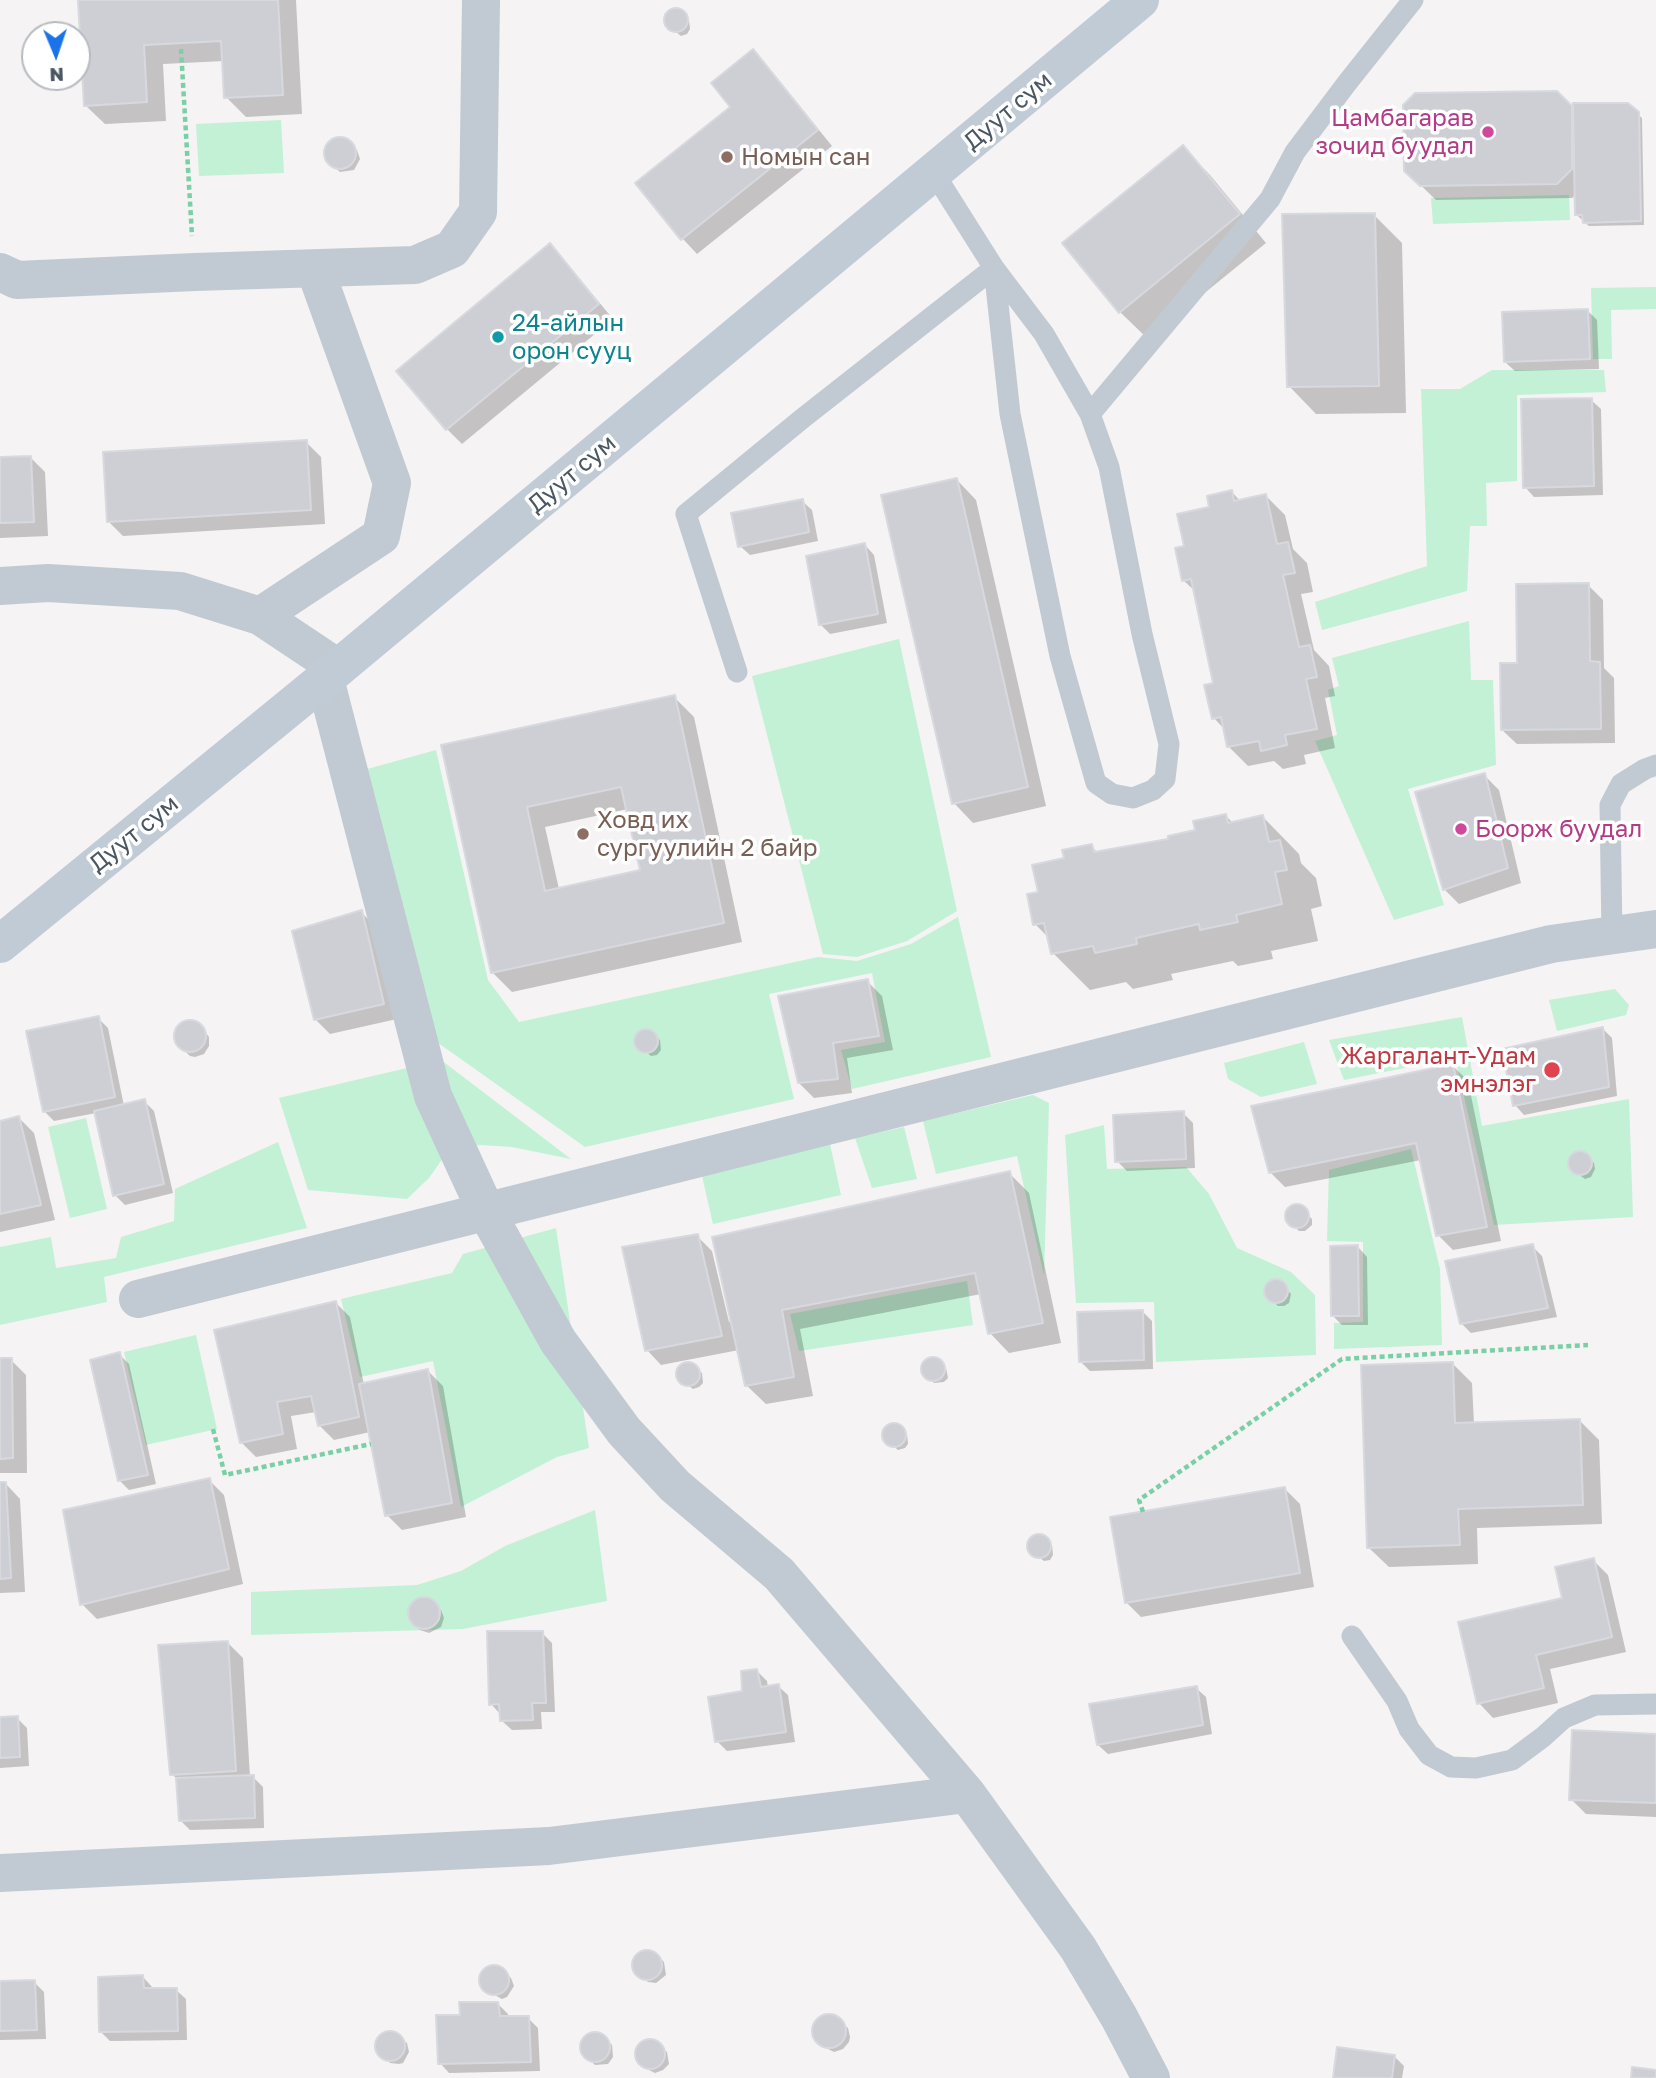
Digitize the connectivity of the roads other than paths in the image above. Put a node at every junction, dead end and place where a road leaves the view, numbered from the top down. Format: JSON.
{"nodes":[{"id":1,"x":481,"y":0,"type":"edge"},
{"id":2,"x":1140,"y":0,"type":"edge"},
{"id":3,"x":1413,"y":0,"type":"edge"},
{"id":4,"x":934,"y":173,"type":"junction"},
{"id":5,"x":994,"y":268,"type":"junction"},
{"id":6,"x":315,"y":269,"type":"junction"},
{"id":7,"x":0,"y":272,"type":"edge"},
{"id":8,"x":1090,"y":414,"type":"junction"},
{"id":9,"x":0,"y":586,"type":"edge"},
{"id":10,"x":260,"y":616,"type":"junction"},
{"id":11,"x":737,"y":672,"type":"dead end"},
{"id":12,"x":331,"y":673,"type":"junction"},
{"id":13,"x":1656,"y":765,"type":"edge"},
{"id":14,"x":1656,"y":929,"type":"edge"},
{"id":15,"x":1612,"y":936,"type":"junction"},
{"id":16,"x":0,"y":944,"type":"edge"},
{"id":17,"x":486,"y":1211,"type":"junction"},
{"id":18,"x":138,"y":1299,"type":"dead end"},
{"id":19,"x":1352,"y":1636,"type":"dead end"},
{"id":20,"x":1656,"y":1704,"type":"edge"},
{"id":21,"x":967,"y":1794,"type":"junction"},
{"id":22,"x":0,"y":1873,"type":"edge"},
{"id":23,"x":1151,"y":2078,"type":"edge"}],
"edges":[{"from":1,"to":6,"type":"street"},
{"from":2,"to":4,"type":"main road","name":"Дуут сум"},
{"from":3,"to":8,"type":"lane"},
{"from":4,"to":5,"type":"lane"},
{"from":4,"to":12,"type":"main road","name":"Дуут сум"},
{"from":5,"to":8,"type":"lane"},
{"from":5,"to":8,"type":"lane"},
{"from":5,"to":11,"type":"lane"},
{"from":6,"to":7,"type":"street"},
{"from":6,"to":10,"type":"street"},
{"from":9,"to":10,"type":"street"},
{"from":10,"to":12,"type":"street"},
{"from":12,"to":16,"type":"main road","name":"Дуут сум"},
{"from":12,"to":17,"type":"street"},
{"from":13,"to":15,"type":"lane"},
{"from":14,"to":15,"type":"street"},
{"from":15,"to":17,"type":"street"},
{"from":17,"to":18,"type":"street"},
{"from":17,"to":21,"type":"street"},
{"from":19,"to":20,"type":"lane"},
{"from":21,"to":22,"type":"street"},
{"from":21,"to":23,"type":"street"}]}
